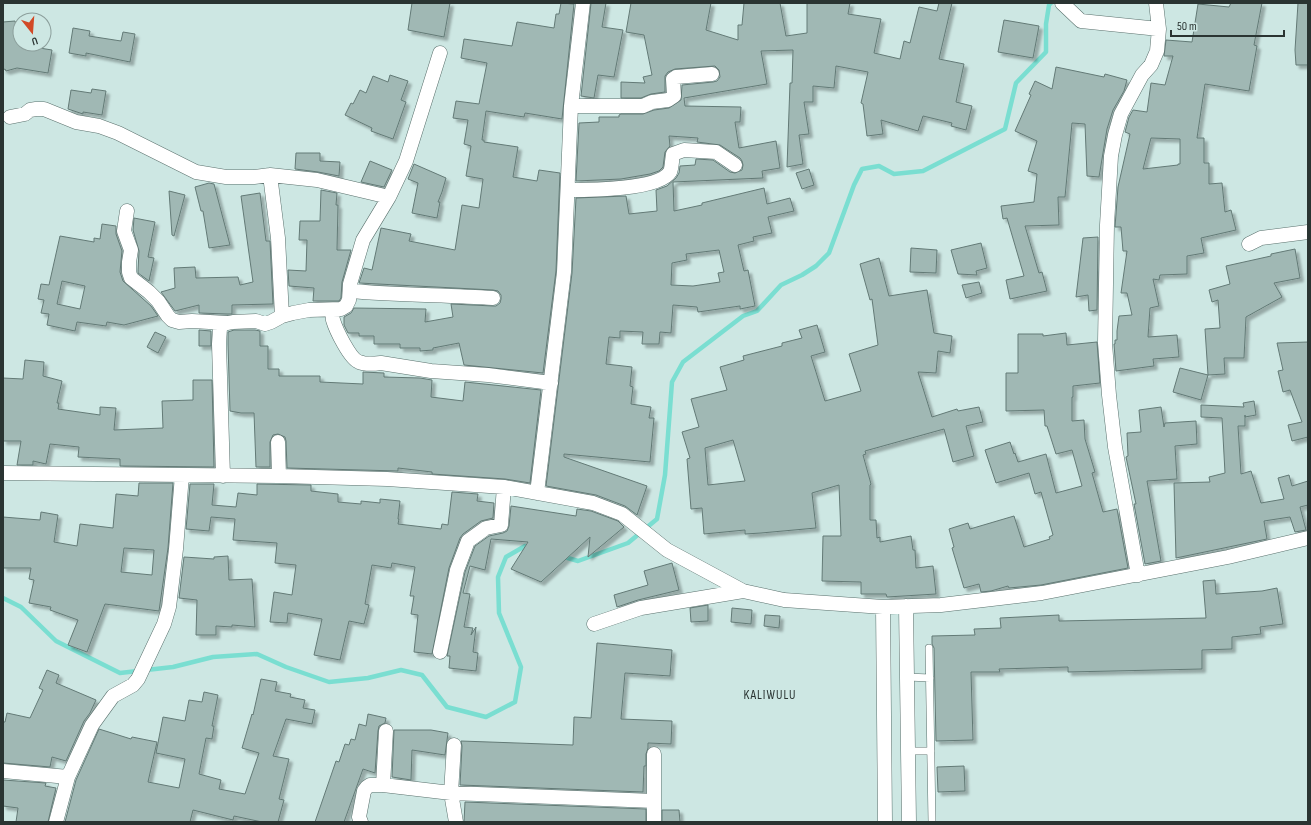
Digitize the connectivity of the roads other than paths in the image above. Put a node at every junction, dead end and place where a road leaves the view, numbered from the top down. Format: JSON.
{"nodes":[{"id":1,"x":583,"y":3,"type":"edge"},
{"id":2,"x":1062,"y":3,"type":"edge"},
{"id":3,"x":1156,"y":3,"type":"edge"},
{"id":4,"x":1159,"y":29,"type":"junction"},
{"id":5,"x":440,"y":53,"type":"dead end"},
{"id":6,"x":712,"y":74,"type":"dead end"},
{"id":7,"x":571,"y":106,"type":"junction"},
{"id":8,"x":10,"y":117,"type":"dead end"},
{"id":9,"x":735,"y":165,"type":"dead end"},
{"id":10,"x":270,"y":175,"type":"junction"},
{"id":11,"x":568,"y":190,"type":"junction"},
{"id":12,"x":389,"y":198,"type":"junction"},
{"id":13,"x":127,"y":211,"type":"dead end"},
{"id":14,"x":1308,"y":232,"type":"edge"},
{"id":15,"x":1249,"y":244,"type":"dead end"},
{"id":16,"x":350,"y":291,"type":"junction"},
{"id":17,"x":493,"y":298,"type":"dead end"},
{"id":18,"x":333,"y":310,"type":"junction"},
{"id":19,"x":282,"y":316,"type":"junction"},
{"id":20,"x":228,"y":323,"type":"junction"},
{"id":21,"x":551,"y":382,"type":"junction"},
{"id":22,"x":278,"y":442,"type":"dead end"},
{"id":23,"x":3,"y":473,"type":"edge"},
{"id":24,"x":182,"y":475,"type":"junction"},
{"id":25,"x":223,"y":476,"type":"junction"},
{"id":26,"x":278,"y":476,"type":"junction"},
{"id":27,"x":504,"y":487,"type":"junction"},
{"id":28,"x":537,"y":493,"type":"junction"},
{"id":29,"x":1308,"y":538,"type":"edge"},
{"id":30,"x":1138,"y":575,"type":"junction"},
{"id":31,"x":743,"y":591,"type":"junction"},
{"id":32,"x":906,"y":606,"type":"junction"},
{"id":33,"x":883,"y":607,"type":"junction"},
{"id":34,"x":594,"y":624,"type":"dead end"},
{"id":35,"x":929,"y":648,"type":"dead end"},
{"id":36,"x":440,"y":652,"type":"dead end"},
{"id":37,"x":907,"y":677,"type":"junction"},
{"id":38,"x":930,"y":678,"type":"junction"},
{"id":39,"x":386,"y":731,"type":"dead end"},
{"id":40,"x":454,"y":745,"type":"dead end"},
{"id":41,"x":908,"y":751,"type":"junction"},
{"id":42,"x":931,"y":751,"type":"junction"},
{"id":43,"x":654,"y":754,"type":"dead end"},
{"id":44,"x":3,"y":771,"type":"edge"},
{"id":45,"x":68,"y":776,"type":"junction"},
{"id":46,"x":383,"y":785,"type":"junction"},
{"id":47,"x":451,"y":793,"type":"junction"},
{"id":48,"x":654,"y":801,"type":"junction"},
{"id":49,"x":56,"y":822,"type":"edge"},
{"id":50,"x":361,"y":822,"type":"edge"},
{"id":51,"x":456,"y":822,"type":"edge"},
{"id":52,"x":654,"y":822,"type":"edge"},
{"id":53,"x":885,"y":822,"type":"edge"},
{"id":54,"x":909,"y":822,"type":"edge"},
{"id":55,"x":932,"y":822,"type":"edge"}],
"edges":[{"from":1,"to":7,"type":"street"},
{"from":2,"to":4,"type":"street"},
{"from":3,"to":4,"type":"street"},
{"from":4,"to":30,"type":"street"},
{"from":5,"to":12,"type":"street"},
{"from":6,"to":7,"type":"street"},
{"from":7,"to":11,"type":"street"},
{"from":8,"to":10,"type":"street"},
{"from":9,"to":11,"type":"street"},
{"from":10,"to":12,"type":"street"},
{"from":10,"to":19,"type":"street"},
{"from":11,"to":21,"type":"street"},
{"from":12,"to":16,"type":"street"},
{"from":13,"to":20,"type":"street"},
{"from":14,"to":15,"type":"street"},
{"from":16,"to":17,"type":"street"},
{"from":16,"to":18,"type":"street"},
{"from":18,"to":19,"type":"street"},
{"from":18,"to":21,"type":"street"},
{"from":19,"to":20,"type":"street"},
{"from":20,"to":25,"type":"street"},
{"from":21,"to":28,"type":"street"},
{"from":22,"to":26,"type":"street"},
{"from":23,"to":24,"type":"street"},
{"from":24,"to":25,"type":"street"},
{"from":24,"to":45,"type":"street"},
{"from":25,"to":26,"type":"street"},
{"from":26,"to":27,"type":"street"},
{"from":27,"to":28,"type":"street"},
{"from":27,"to":36,"type":"street"},
{"from":28,"to":31,"type":"street"},
{"from":29,"to":30,"type":"street"},
{"from":30,"to":32,"type":"street"},
{"from":31,"to":33,"type":"street"},
{"from":31,"to":34,"type":"street"},
{"from":32,"to":33,"type":"street"},
{"from":32,"to":37,"type":"street"},
{"from":33,"to":53,"type":"street"},
{"from":35,"to":38,"type":"lane"},
{"from":37,"to":38,"type":"lane"},
{"from":37,"to":41,"type":"street"},
{"from":38,"to":42,"type":"lane"},
{"from":39,"to":46,"type":"street"},
{"from":40,"to":47,"type":"street"},
{"from":41,"to":42,"type":"lane"},
{"from":41,"to":54,"type":"street"},
{"from":42,"to":55,"type":"lane"},
{"from":43,"to":48,"type":"street"},
{"from":44,"to":45,"type":"street"},
{"from":45,"to":49,"type":"street"},
{"from":46,"to":47,"type":"street"},
{"from":46,"to":50,"type":"street"},
{"from":47,"to":48,"type":"street"},
{"from":47,"to":51,"type":"street"},
{"from":48,"to":52,"type":"street"}]}
